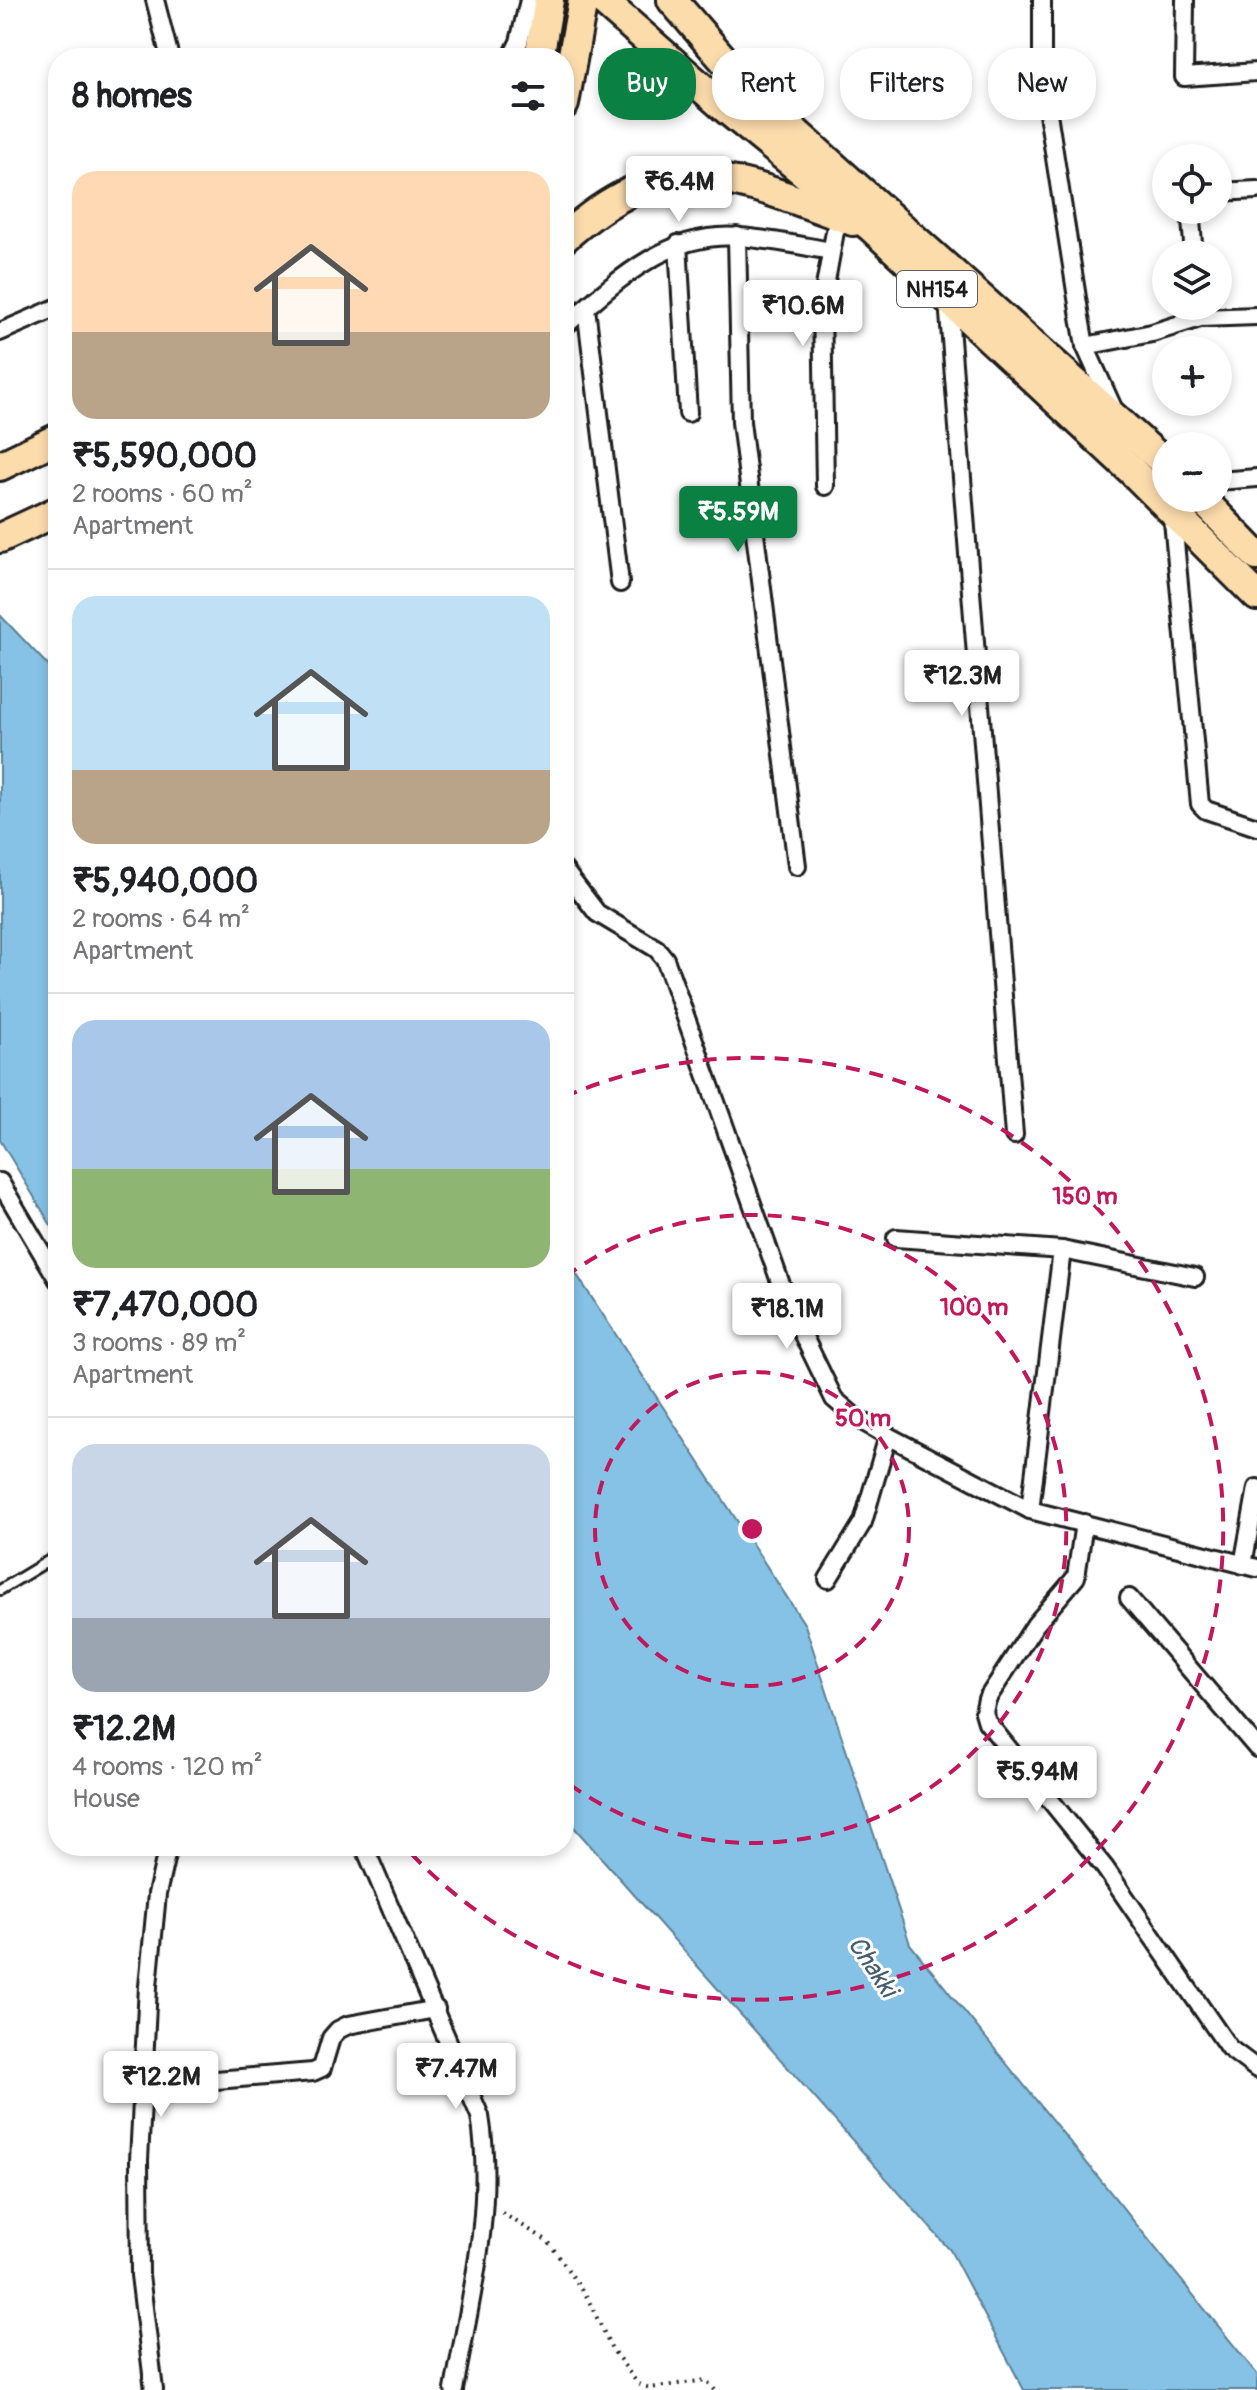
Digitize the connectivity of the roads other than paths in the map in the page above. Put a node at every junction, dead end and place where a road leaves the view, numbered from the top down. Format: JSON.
{"nodes":[{"id":1,"x":155,"y":0,"type":"edge"},
{"id":2,"x":529,"y":0,"type":"edge"},
{"id":3,"x":549,"y":0,"type":"edge"},
{"id":4,"x":583,"y":0,"type":"edge"},
{"id":5,"x":602,"y":0,"type":"edge"},
{"id":6,"x":672,"y":0,"type":"edge"},
{"id":7,"x":1042,"y":0,"type":"edge"},
{"id":8,"x":1185,"y":0,"type":"edge"},
{"id":9,"x":167,"y":48,"type":"edge"},
{"id":10,"x":516,"y":48,"type":"edge"},
{"id":11,"x":541,"y":48,"type":"edge"},
{"id":12,"x":574,"y":49,"type":"edge"},
{"id":13,"x":1257,"y":72,"type":"edge"},
{"id":14,"x":1257,"y":190,"type":"edge"},
{"id":15,"x":1232,"y":191,"type":"edge"},
{"id":16,"x":838,"y":215,"type":"junction"},
{"id":17,"x":872,"y":228,"type":"junction"},
{"id":18,"x":574,"y":230,"type":"edge"},
{"id":19,"x":737,"y":236,"type":"junction"},
{"id":20,"x":678,"y":244,"type":"junction"},
{"id":21,"x":831,"y":251,"type":"junction"},
{"id":22,"x":948,"y":299,"type":"junction"},
{"id":23,"x":586,"y":308,"type":"junction"},
{"id":24,"x":48,"y":311,"type":"edge"},
{"id":25,"x":1232,"y":314,"type":"edge"},
{"id":26,"x":1257,"y":316,"type":"edge"},
{"id":27,"x":574,"y":318,"type":"edge"},
{"id":28,"x":1182,"y":320,"type":"edge"},
{"id":29,"x":0,"y":332,"type":"edge"},
{"id":30,"x":1085,"y":346,"type":"junction"},
{"id":31,"x":688,"y":413,"type":"dead end"},
{"id":32,"x":1118,"y":419,"type":"junction"},
{"id":33,"x":48,"y":443,"type":"edge"},
{"id":34,"x":1152,"y":451,"type":"edge"},
{"id":35,"x":0,"y":466,"type":"edge"},
{"id":36,"x":1257,"y":478,"type":"edge"},
{"id":37,"x":1232,"y":480,"type":"edge"},
{"id":38,"x":825,"y":486,"type":"dead end"},
{"id":39,"x":1152,"y":491,"type":"edge"},
{"id":40,"x":1172,"y":512,"type":"edge"},
{"id":41,"x":1174,"y":512,"type":"edge"},
{"id":42,"x":1215,"y":512,"type":"edge"},
{"id":43,"x":48,"y":516,"type":"edge"},
{"id":44,"x":0,"y":538,"type":"edge"},
{"id":45,"x":1257,"y":556,"type":"edge"},
{"id":46,"x":620,"y":583,"type":"dead end"},
{"id":47,"x":1257,"y":596,"type":"edge"},
{"id":48,"x":1257,"y":827,"type":"edge"},
{"id":49,"x":797,"y":866,"type":"dead end"},
{"id":50,"x":574,"y":883,"type":"edge"},
{"id":51,"x":1014,"y":1135,"type":"dead end"},
{"id":52,"x":0,"y":1182,"type":"edge"},
{"id":53,"x":896,"y":1238,"type":"dead end"},
{"id":54,"x":1062,"y":1250,"type":"junction"},
{"id":55,"x":48,"y":1263,"type":"edge"},
{"id":56,"x":1195,"y":1277,"type":"dead end"},
{"id":57,"x":888,"y":1436,"type":"junction"},
{"id":58,"x":1257,"y":1488,"type":"edge"},
{"id":59,"x":1030,"y":1510,"type":"junction"},
{"id":60,"x":1084,"y":1523,"type":"junction"},
{"id":61,"x":48,"y":1561,"type":"edge"},
{"id":62,"x":1250,"y":1566,"type":"edge"},
{"id":63,"x":828,"y":1579,"type":"dead end"},
{"id":64,"x":0,"y":1590,"type":"edge"},
{"id":65,"x":1129,"y":1598,"type":"dead end"},
{"id":66,"x":1257,"y":1748,"type":"edge"},
{"id":67,"x":166,"y":1856,"type":"edge"},
{"id":68,"x":368,"y":1856,"type":"edge"},
{"id":69,"x":436,"y":2009,"type":"junction"},
{"id":70,"x":1257,"y":2069,"type":"edge"},
{"id":71,"x":216,"y":2080,"type":"dead end"},
{"id":72,"x":154,"y":2390,"type":"edge"},
{"id":73,"x":454,"y":2390,"type":"edge"}],
"edges":[{"from":1,"to":9,"type":"street"},
{"from":2,"to":10,"type":"street"},
{"from":3,"to":11,"type":"highway"},
{"from":4,"to":12,"type":"highway"},
{"from":5,"to":17,"type":"highway","number":"NH154"},
{"from":6,"to":32,"type":"highway","number":"NH154"},
{"from":7,"to":30,"type":"street"},
{"from":8,"to":13,"type":"street"},
{"from":14,"to":15,"type":"street"},
{"from":16,"to":17,"type":"highway"},
{"from":16,"to":18,"type":"highway"},
{"from":16,"to":21,"type":"street"},
{"from":17,"to":22,"type":"highway","number":"NH154"},
{"from":19,"to":20,"type":"street"},
{"from":19,"to":21,"type":"street"},
{"from":19,"to":49,"type":"street"},
{"from":20,"to":23,"type":"street"},
{"from":20,"to":31,"type":"street"},
{"from":21,"to":38,"type":"street"},
{"from":22,"to":39,"type":"highway","number":"NH154"},
{"from":22,"to":51,"type":"street"},
{"from":23,"to":27,"type":"street"},
{"from":23,"to":46,"type":"street"},
{"from":24,"to":29,"type":"street"},
{"from":25,"to":26,"type":"street"},
{"from":28,"to":30,"type":"street"},
{"from":30,"to":32,"type":"street"},
{"from":32,"to":34,"type":"highway","number":"NH154"},
{"from":33,"to":35,"type":"highway"},
{"from":36,"to":37,"type":"street"},
{"from":40,"to":48,"type":"street"},
{"from":41,"to":47,"type":"highway","number":"NH154"},
{"from":42,"to":45,"type":"highway"},
{"from":43,"to":44,"type":"highway"},
{"from":50,"to":57,"type":"street"},
{"from":52,"to":55,"type":"street"},
{"from":53,"to":54,"type":"street"},
{"from":54,"to":56,"type":"street"},
{"from":54,"to":59,"type":"street"},
{"from":57,"to":59,"type":"street"},
{"from":57,"to":63,"type":"street"},
{"from":58,"to":62,"type":"street"},
{"from":59,"to":60,"type":"street"},
{"from":60,"to":62,"type":"street"},
{"from":60,"to":70,"type":"street"},
{"from":61,"to":64,"type":"lane"},
{"from":65,"to":66,"type":"street"},
{"from":67,"to":72,"type":"street"},
{"from":68,"to":69,"type":"street"},
{"from":69,"to":71,"type":"street"},
{"from":69,"to":73,"type":"street"}]}
